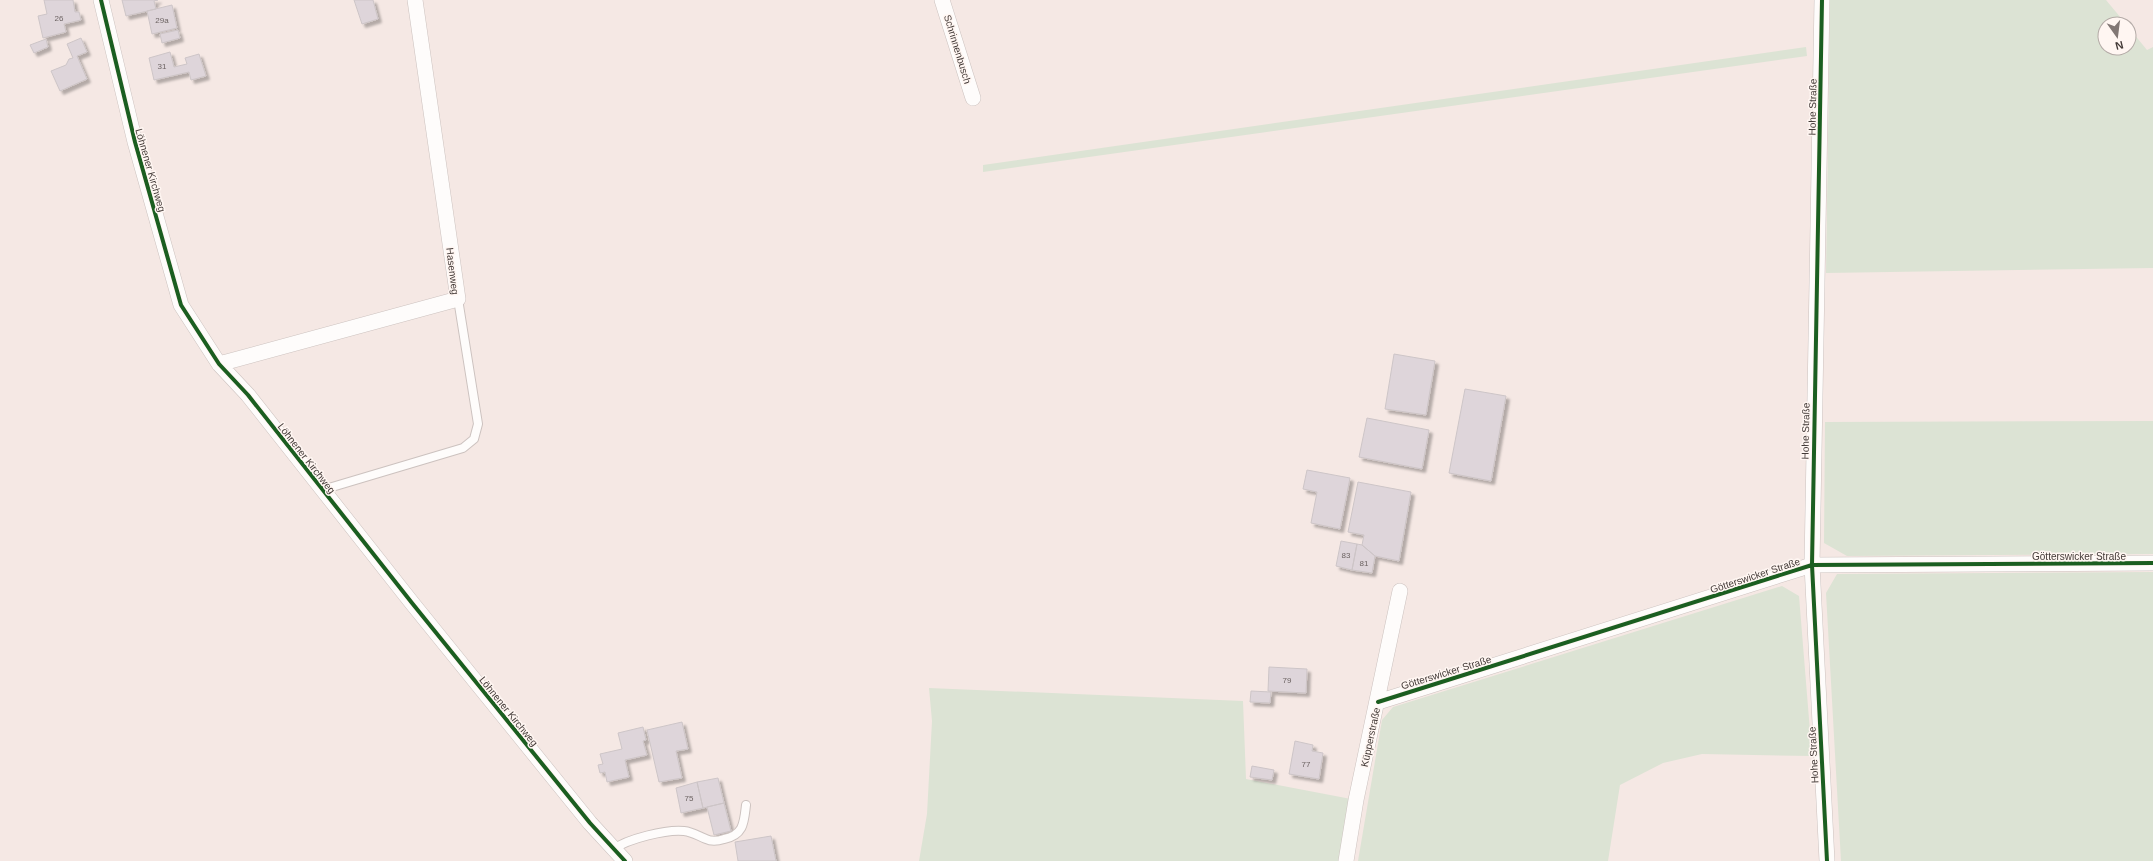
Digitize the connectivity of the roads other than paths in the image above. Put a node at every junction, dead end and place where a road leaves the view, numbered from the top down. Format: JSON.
{"nodes":[{"id":1,"x":101,"y":0,"type":"edge"},
{"id":2,"x":414,"y":0,"type":"edge"},
{"id":3,"x":942,"y":0,"type":"edge"},
{"id":4,"x":1822,"y":0,"type":"edge"},
{"id":5,"x":973,"y":98,"type":"dead end"},
{"id":6,"x":458,"y":299,"type":"junction"},
{"id":7,"x":220,"y":364,"type":"junction"},
{"id":8,"x":322,"y":490,"type":"junction"},
{"id":9,"x":2153,"y":563,"type":"edge"},
{"id":10,"x":1812,"y":566,"type":"junction"},
{"id":11,"x":1400,"y":591,"type":"dead end"},
{"id":12,"x":1378,"y":702,"type":"junction"},
{"id":13,"x":746,"y":805,"type":"dead end"},
{"id":14,"x":614,"y":849,"type":"junction"},
{"id":15,"x":625,"y":861,"type":"edge"},
{"id":16,"x":1346,"y":861,"type":"edge"},
{"id":17,"x":1827,"y":861,"type":"edge"}],
"edges":[{"from":1,"to":7,"type":"street","name":"Löhnener Kirchweg"},
{"from":2,"to":6,"type":"street","name":"Hasenweg"},
{"from":3,"to":5,"type":"street","name":"Schrinnenbusch"},
{"from":4,"to":10,"type":"street","name":"Hohe Straße"},
{"from":6,"to":7,"type":"street","name":"Hasenweg"},
{"from":6,"to":8,"type":"lane"},
{"from":7,"to":8,"type":"street","name":"Löhnener Kirchweg"},
{"from":8,"to":14,"type":"street","name":"Löhnener Kirchweg"},
{"from":9,"to":10,"type":"street","name":"Götterswicker Straße"},
{"from":10,"to":12,"type":"street","name":"Götterswicker Straße"},
{"from":10,"to":17,"type":"street","name":"Hohe Straße"},
{"from":11,"to":12,"type":"street","name":"Küpperstraße"},
{"from":12,"to":16,"type":"street","name":"Küpperstraße"},
{"from":13,"to":14,"type":"lane"},
{"from":14,"to":15,"type":"street","name":"Löhnener Kirchweg"}]}
